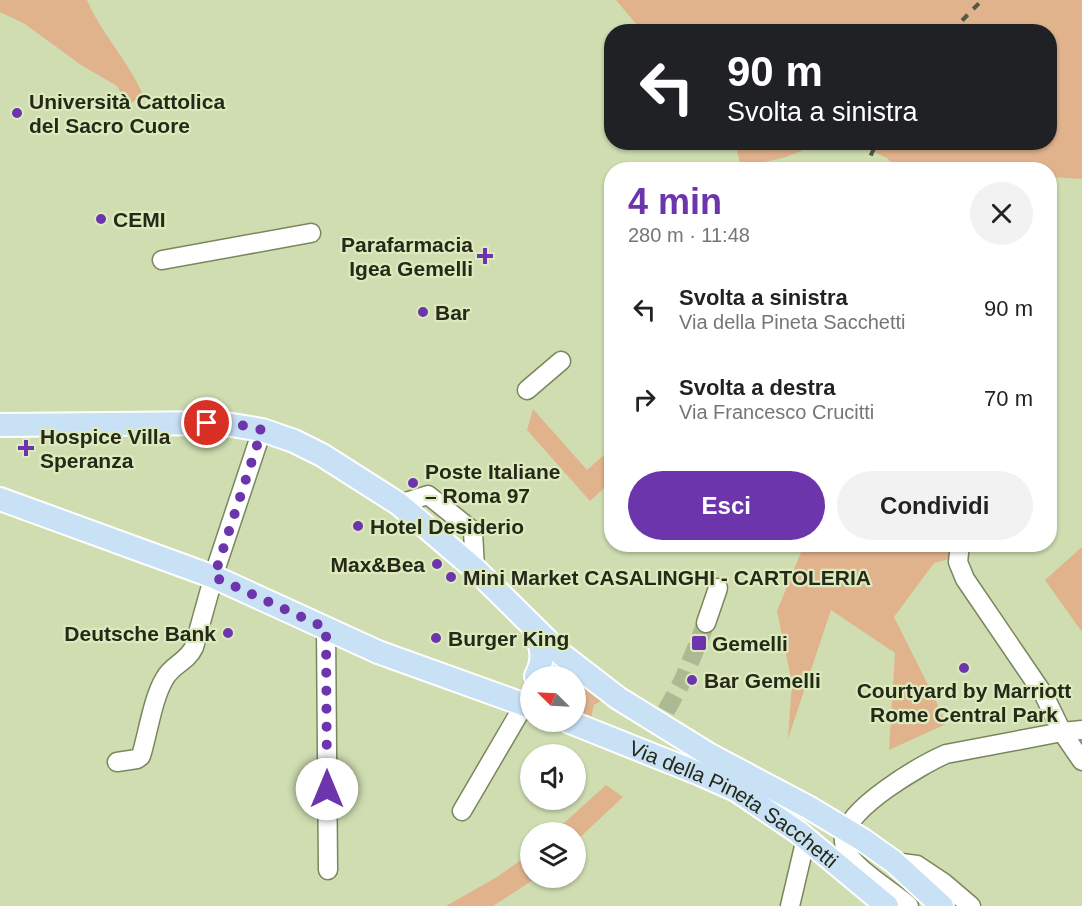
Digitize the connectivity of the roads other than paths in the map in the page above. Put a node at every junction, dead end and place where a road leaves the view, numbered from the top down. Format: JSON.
{"nodes":[{"id":1,"x":311,"y":233,"type":"dead end"},
{"id":2,"x":162,"y":260,"type":"dead end"},
{"id":3,"x":561,"y":361,"type":"dead end"},
{"id":4,"x":527,"y":390,"type":"dead end"},
{"id":5,"x":0,"y":425,"type":"edge"},
{"id":6,"x":262,"y":430,"type":"junction"},
{"id":7,"x":0,"y":499,"type":"edge"},
{"id":8,"x":959,"y":552,"type":"edge"},
{"id":9,"x":214,"y":577,"type":"junction"},
{"id":10,"x":718,"y":588,"type":"dead end"},
{"id":11,"x":706,"y":623,"type":"tunnel mouth"},
{"id":12,"x":326,"y":628,"type":"junction"},
{"id":13,"x":534,"y":629,"type":"junction"},
{"id":14,"x":539,"y":666,"type":"edge"},
{"id":15,"x":566,"y":666,"type":"edge"},
{"id":16,"x":586,"y":682,"type":"edge"},
{"id":17,"x":520,"y":691,"type":"edge"},
{"id":18,"x":499,"y":696,"type":"junction"},
{"id":19,"x":520,"y":703,"type":"edge"},
{"id":20,"x":520,"y":719,"type":"edge"},
{"id":21,"x":586,"y":729,"type":"edge"},
{"id":22,"x":1082,"y":730,"type":"edge"},
{"id":23,"x":1062,"y":732,"type":"junction"},
{"id":24,"x":1082,"y":761,"type":"edge"},
{"id":25,"x":117,"y":762,"type":"dead end"},
{"id":26,"x":462,"y":811,"type":"dead end"},
{"id":27,"x":846,"y":830,"type":"junction"},
{"id":28,"x":806,"y":838,"type":"junction"},
{"id":29,"x":894,"y":862,"type":"junction"},
{"id":30,"x":328,"y":870,"type":"dead end"},
{"id":31,"x":790,"y":906,"type":"edge"},
{"id":32,"x":887,"y":906,"type":"edge"},
{"id":33,"x":909,"y":906,"type":"edge"},
{"id":34,"x":942,"y":906,"type":"edge"},
{"id":35,"x":971,"y":906,"type":"edge"}],
"edges":[{"from":1,"to":2,"type":"street"},
{"from":3,"to":4,"type":"street"},
{"from":5,"to":6,"type":"main road","name":"Via della Pineta Sacchetti"},
{"from":6,"to":9,"type":"street"},
{"from":6,"to":13,"type":"main road","name":"Via della Pineta Sacchetti"},
{"from":7,"to":9,"type":"main road"},
{"from":8,"to":23,"type":"street"},
{"from":9,"to":12,"type":"main road"},
{"from":9,"to":25,"type":"street"},
{"from":10,"to":11,"type":"street"},
{"from":12,"to":18,"type":"main road"},
{"from":12,"to":30,"type":"street"},
{"from":13,"to":14,"type":"main road","name":"Via della Pineta Sacchetti"},
{"from":13,"to":15,"type":"main road","name":"Via della Pineta Sacchetti"},
{"from":16,"to":27,"type":"main road","name":"Via della Pineta Sacchetti"},
{"from":17,"to":18,"type":"main road"},
{"from":18,"to":19,"type":"main road"},
{"from":20,"to":26,"type":"street"},
{"from":21,"to":28,"type":"main road","name":"Via della Pineta Sacchetti"},
{"from":22,"to":23,"type":"street"},
{"from":23,"to":24,"type":"street"},
{"from":23,"to":27,"type":"street"},
{"from":27,"to":29,"type":"main road","name":"Via della Pineta Sacchetti"},
{"from":27,"to":33,"type":"street","name":"Via della Pineta Sacchetti"},
{"from":28,"to":31,"type":"street"},
{"from":28,"to":32,"type":"main road","name":"Via della Pineta Sacchetti"},
{"from":29,"to":34,"type":"main road","name":"Via della Pineta Sacchetti"},
{"from":29,"to":35,"type":"street","name":"Via della Pineta Sacchetti"}]}
